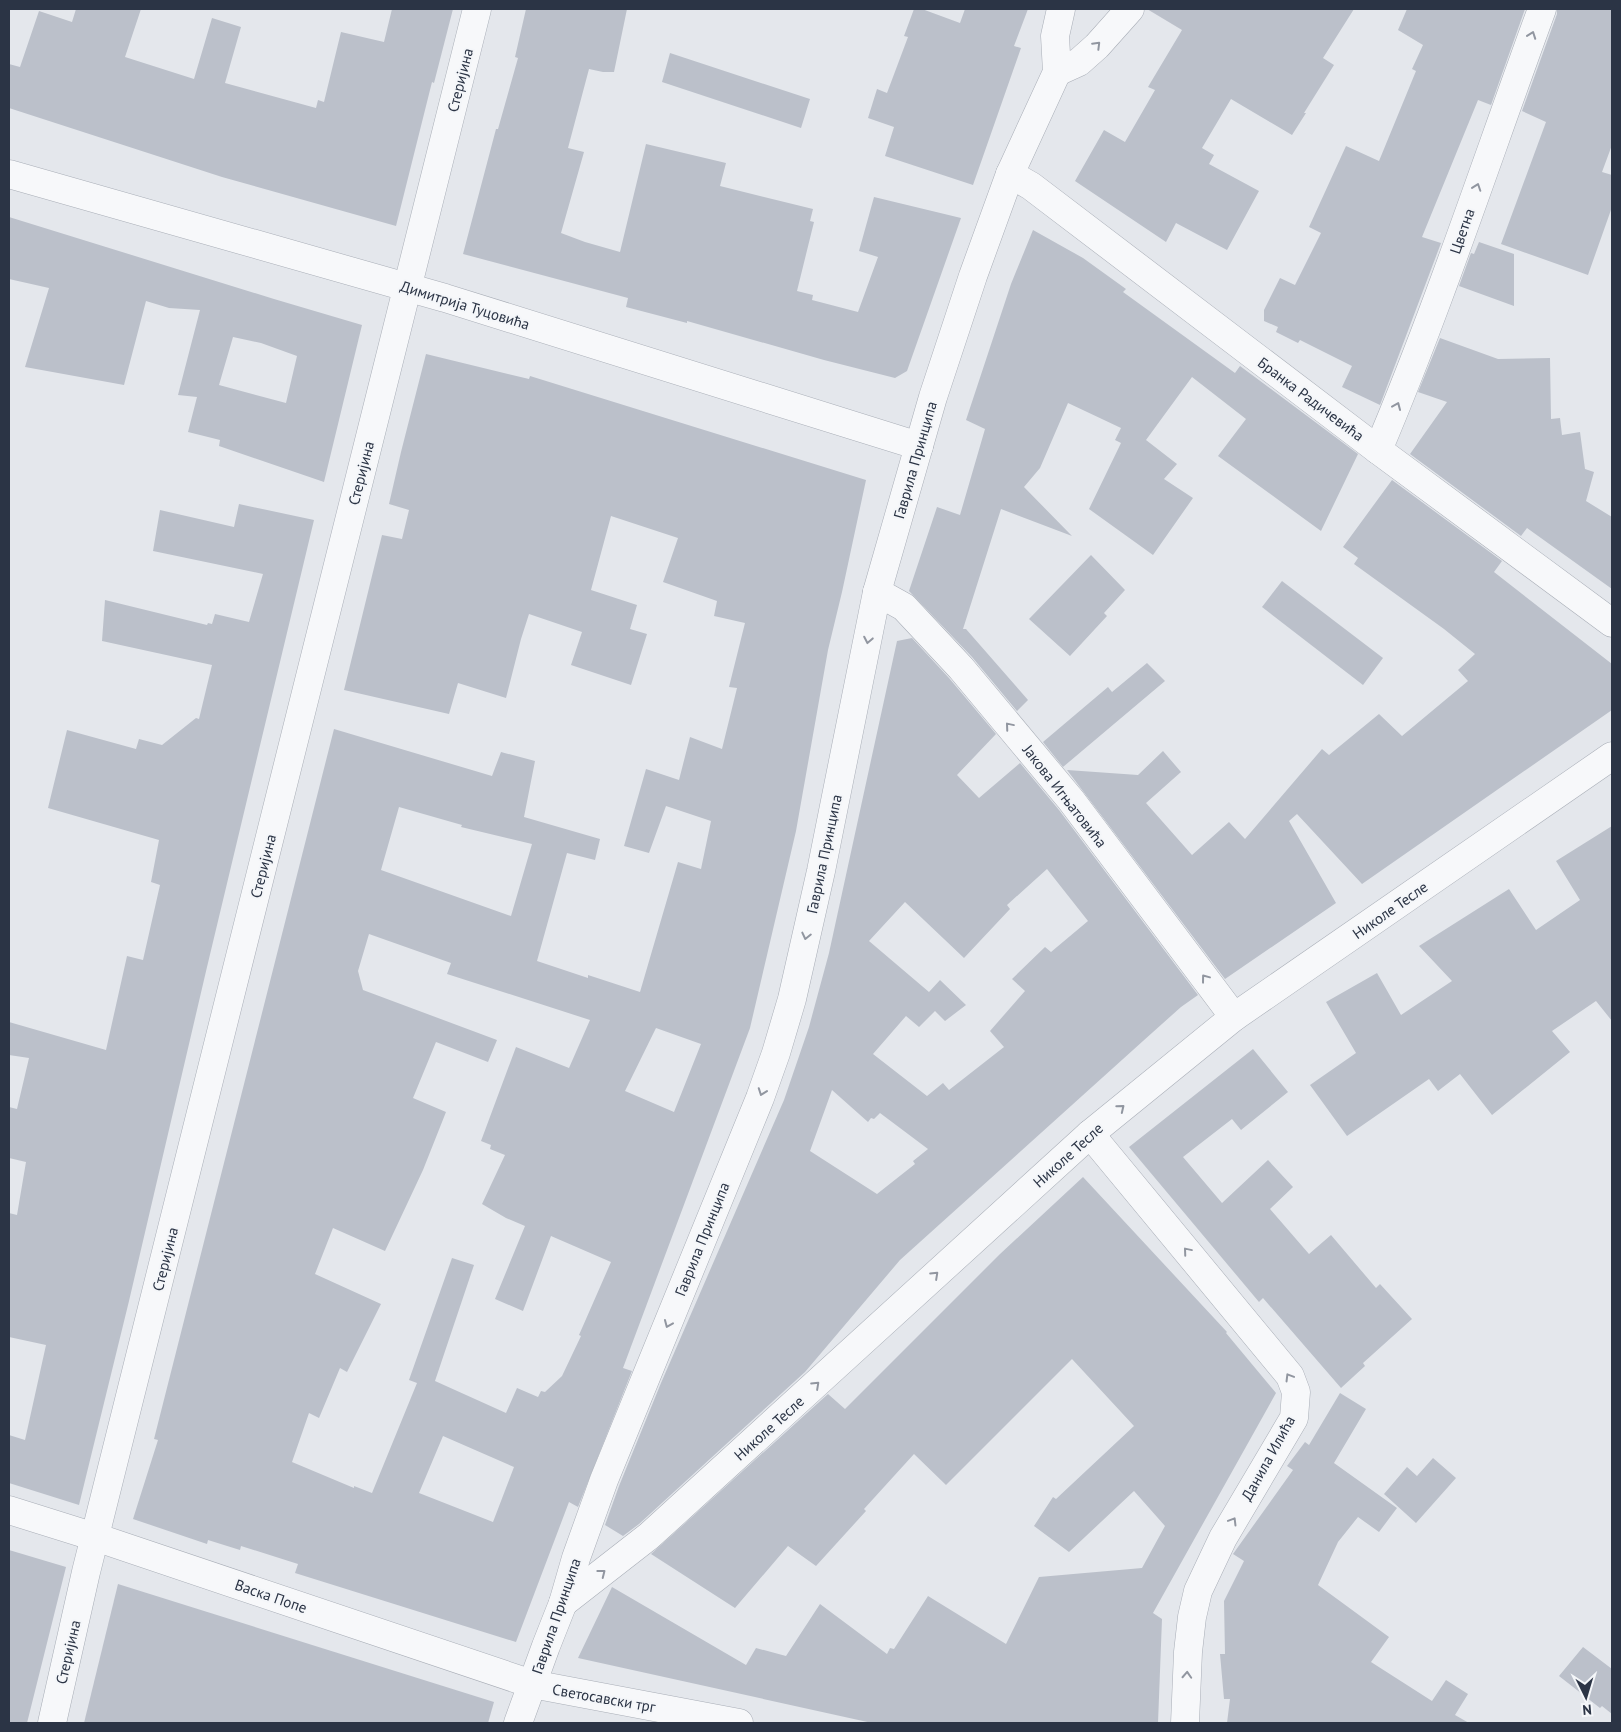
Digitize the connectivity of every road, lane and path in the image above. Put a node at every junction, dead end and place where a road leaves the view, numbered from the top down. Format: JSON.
{"nodes":[{"id":1,"x":477,"y":9,"type":"edge"},
{"id":2,"x":1061,"y":9,"type":"edge"},
{"id":3,"x":1130,"y":9,"type":"edge"},
{"id":4,"x":1542,"y":9,"type":"edge"},
{"id":5,"x":1057,"y":72,"type":"junction"},
{"id":6,"x":9,"y":174,"type":"edge"},
{"id":7,"x":1010,"y":174,"type":"junction"},
{"id":8,"x":408,"y":288,"type":"junction"},
{"id":9,"x":919,"y":446,"type":"junction"},
{"id":10,"x":1378,"y":450,"type":"junction"},
{"id":11,"x":877,"y":592,"type":"junction"},
{"id":12,"x":1612,"y":623,"type":"edge"},
{"id":13,"x":1612,"y":756,"type":"edge"},
{"id":14,"x":1234,"y":1017,"type":"junction"},
{"id":15,"x":1090,"y":1134,"type":"junction"},
{"id":16,"x":9,"y":1510,"type":"edge"},
{"id":17,"x":95,"y":1537,"type":"junction"},
{"id":18,"x":563,"y":1604,"type":"junction"},
{"id":19,"x":532,"y":1684,"type":"junction"},
{"id":20,"x":52,"y":1723,"type":"edge"},
{"id":21,"x":518,"y":1723,"type":"edge"},
{"id":22,"x":739,"y":1723,"type":"edge"},
{"id":23,"x":1185,"y":1723,"type":"edge"}],
"edges":[{"from":1,"to":8,"type":"street","name":"Стеријина"},
{"from":2,"to":5,"type":"street","name":"Гаврила Принципа"},
{"from":5,"to":3,"type":"street","one_way":true},
{"from":10,"to":4,"type":"street","name":"Цветна","one_way":true},
{"from":5,"to":7,"type":"street","name":"Гаврила Принципа"},
{"from":6,"to":8,"type":"street","name":"Димитрија Туцовића"},
{"from":7,"to":9,"type":"street","name":"Гаврила Принципа"},
{"from":7,"to":10,"type":"street","name":"Бранка Радичевића"},
{"from":8,"to":9,"type":"street","name":"Димитрија Туцовића"},
{"from":8,"to":17,"type":"street","name":"Стеријина"},
{"from":9,"to":11,"type":"street","name":"Гаврила Принципа"},
{"from":10,"to":12,"type":"street","name":"Бранка Радичевића"},
{"from":14,"to":11,"type":"street","name":"Јакова Игњатовића","one_way":true},
{"from":11,"to":18,"type":"street","name":"Гаврила Принципа","one_way":true},
{"from":13,"to":14,"type":"street","name":"Николе Тесле"},
{"from":15,"to":14,"type":"street","name":"Николе Тесле","one_way":true},
{"from":18,"to":15,"type":"street","name":"Николе Тесле","one_way":true},
{"from":23,"to":15,"type":"street","name":"Данила Илића","one_way":true},
{"from":16,"to":17,"type":"street","name":"Васка Попе"},
{"from":17,"to":19,"type":"street","name":"Васка Попе"},
{"from":17,"to":20,"type":"street","name":"Стеријина"},
{"from":18,"to":19,"type":"street","name":"Гаврила Принципа"},
{"from":19,"to":21,"type":"street","name":"Светосавски трг"},
{"from":19,"to":22,"type":"street","name":"Светосавски трг"}]}
